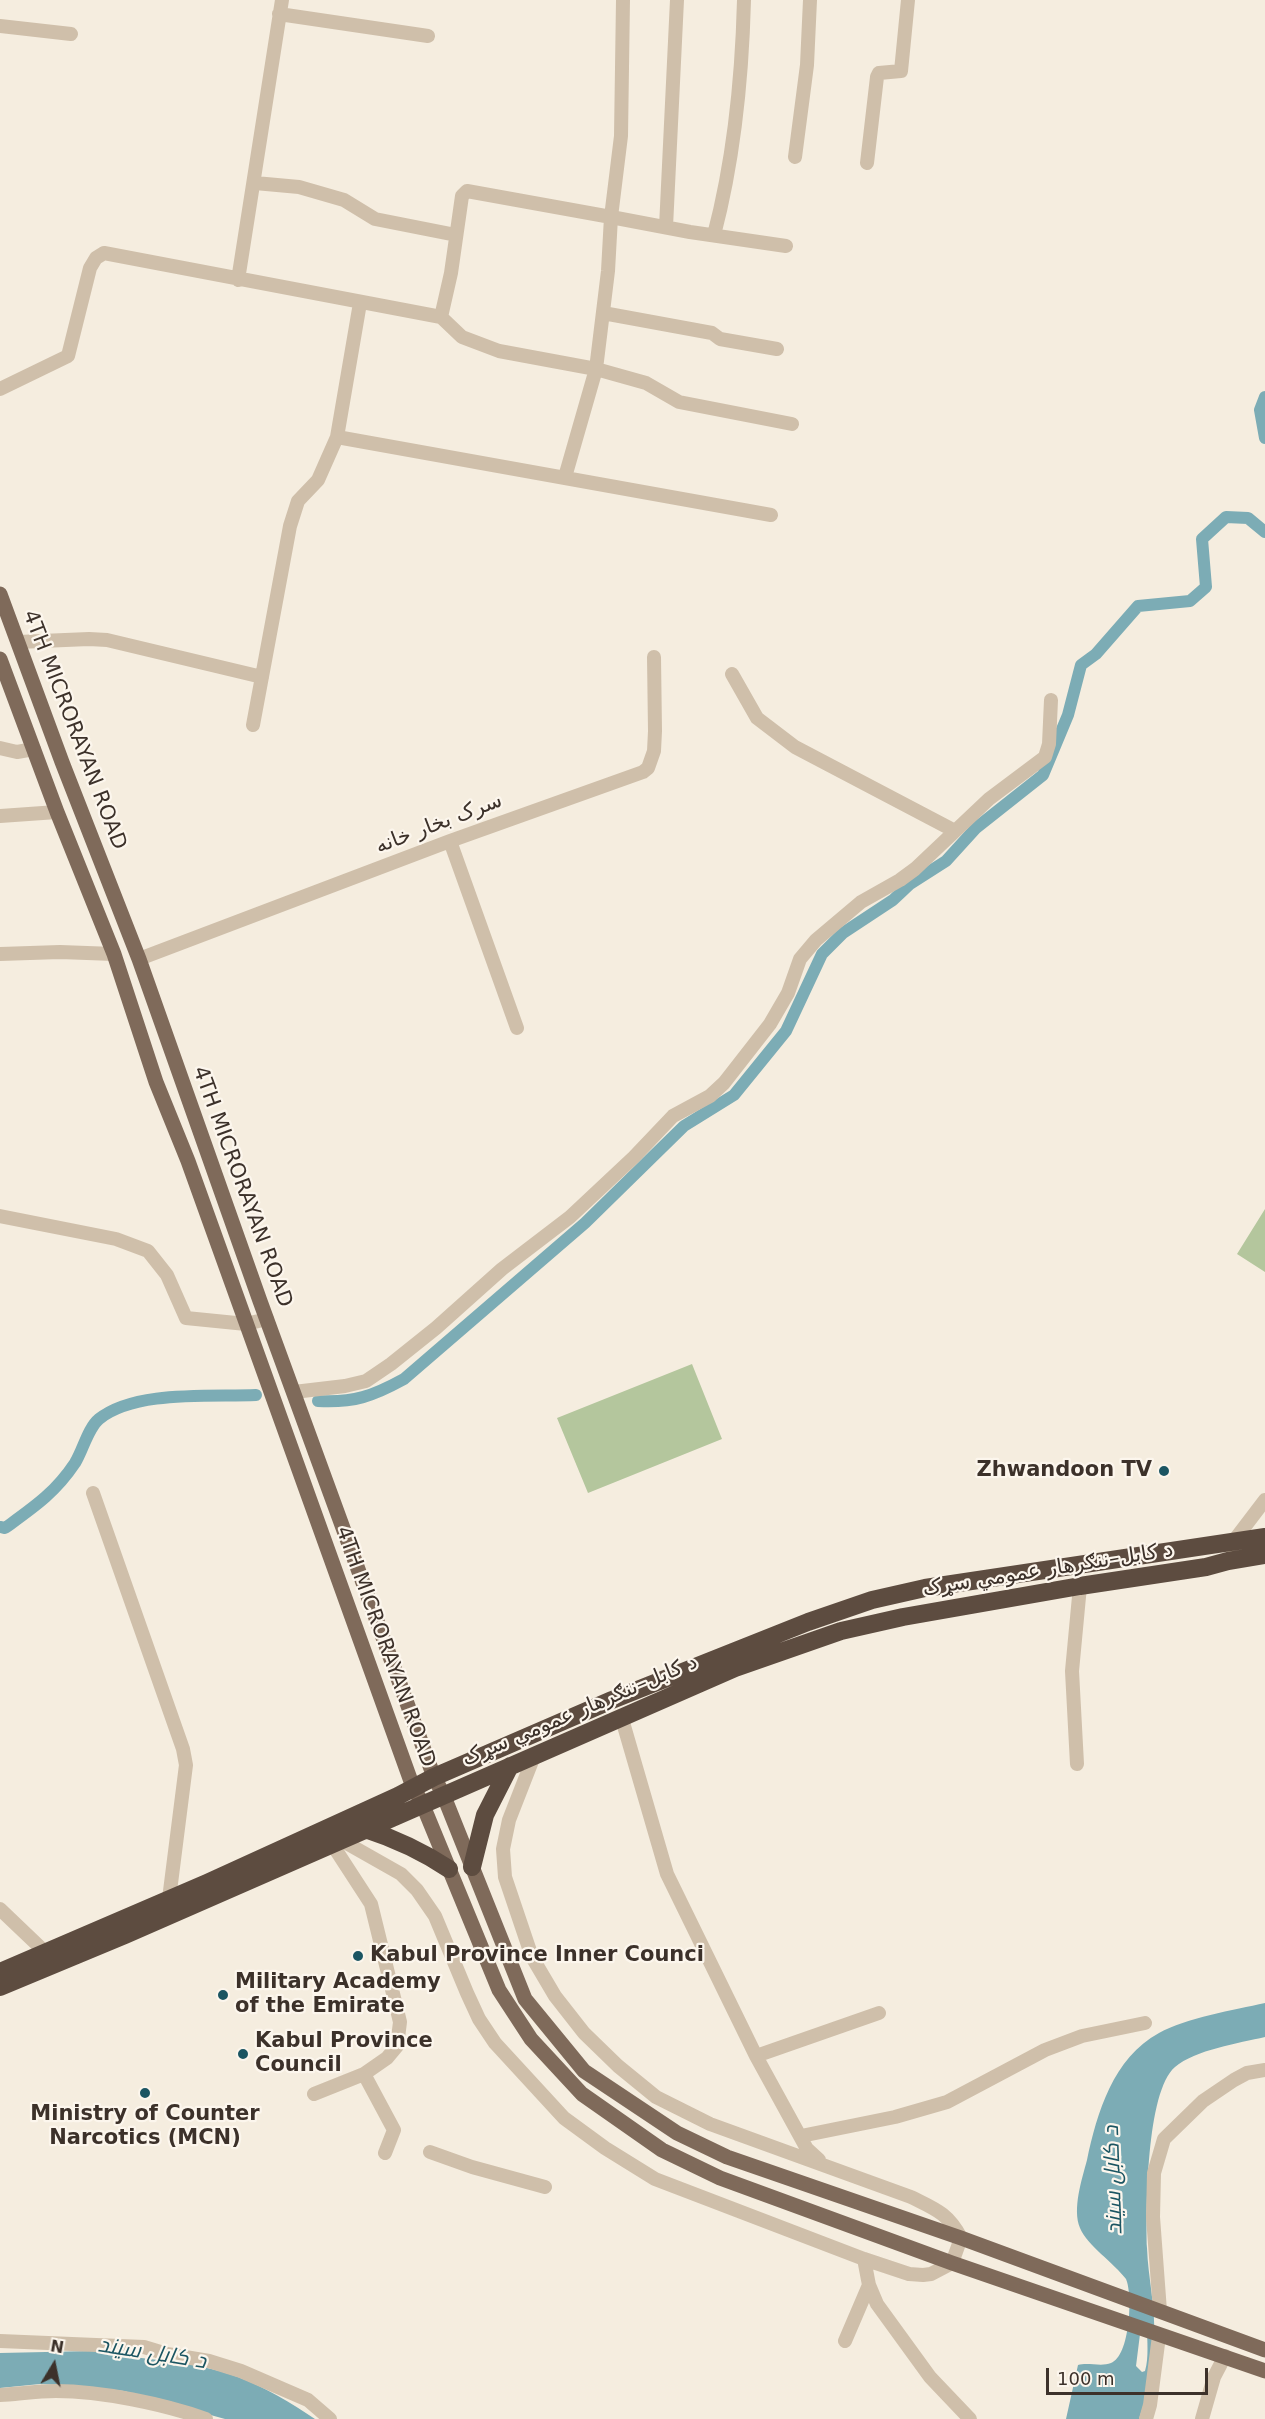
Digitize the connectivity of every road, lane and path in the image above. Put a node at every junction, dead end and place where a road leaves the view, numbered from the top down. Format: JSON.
{"nodes":[{"id":1,"x":282,"y":0,"type":"edge"},
{"id":2,"x":623,"y":0,"type":"edge"},
{"id":3,"x":677,"y":0,"type":"edge"},
{"id":4,"x":744,"y":0,"type":"edge"},
{"id":5,"x":810,"y":0,"type":"edge"},
{"id":6,"x":908,"y":0,"type":"edge"},
{"id":7,"x":279,"y":14,"type":"junction"},
{"id":8,"x":0,"y":26,"type":"edge"},
{"id":9,"x":70,"y":34,"type":"dead end"},
{"id":10,"x":428,"y":36,"type":"dead end"},
{"id":11,"x":795,"y":157,"type":"dead end"},
{"id":12,"x":867,"y":163,"type":"dead end"},
{"id":13,"x":255,"y":183,"type":"junction"},
{"id":14,"x":611,"y":217,"type":"junction"},
{"id":15,"x":666,"y":227,"type":"junction"},
{"id":16,"x":456,"y":235,"type":"junction"},
{"id":17,"x":714,"y":236,"type":"junction"},
{"id":18,"x":786,"y":246,"type":"dead end"},
{"id":19,"x":238,"y":280,"type":"junction"},
{"id":20,"x":360,"y":303,"type":"junction"},
{"id":21,"x":603,"y":313,"type":"junction"},
{"id":22,"x":441,"y":317,"type":"junction"},
{"id":23,"x":777,"y":349,"type":"dead end"},
{"id":24,"x":596,"y":369,"type":"junction"},
{"id":25,"x":0,"y":389,"type":"edge"},
{"id":26,"x":792,"y":424,"type":"dead end"},
{"id":27,"x":337,"y":437,"type":"junction"},
{"id":28,"x":566,"y":477,"type":"junction"},
{"id":29,"x":771,"y":515,"type":"dead end"},
{"id":30,"x":0,"y":594,"type":"edge"},
{"id":31,"x":20,"y":649,"type":"junction"},
{"id":32,"x":654,"y":657,"type":"dead end"},
{"id":33,"x":1,"y":662,"type":"edge"},
{"id":34,"x":732,"y":674,"type":"dead end"},
{"id":35,"x":262,"y":677,"type":"junction"},
{"id":36,"x":1051,"y":700,"type":"dead end"},
{"id":37,"x":253,"y":725,"type":"dead end"},
{"id":38,"x":0,"y":748,"type":"edge"},
{"id":39,"x":34,"y":749,"type":"junction"},
{"id":40,"x":57,"y":812,"type":"junction"},
{"id":41,"x":0,"y":816,"type":"edge"},
{"id":42,"x":953,"y":830,"type":"junction"},
{"id":43,"x":450,"y":842,"type":"junction"},
{"id":44,"x":0,"y":954,"type":"edge"},
{"id":45,"x":114,"y":954,"type":"junction"},
{"id":46,"x":140,"y":959,"type":"junction"},
{"id":47,"x":517,"y":1028,"type":"dead end"},
{"id":48,"x":0,"y":1215,"type":"edge"},
{"id":49,"x":267,"y":1319,"type":"junction"},
{"id":50,"x":246,"y":1324,"type":"junction"},
{"id":51,"x":294,"y":1392,"type":"junction"},
{"id":52,"x":93,"y":1492,"type":"dead end"},
{"id":53,"x":1265,"y":1500,"type":"edge"},
{"id":54,"x":1265,"y":1537,"type":"edge"},
{"id":55,"x":1233,"y":1542,"type":"junction"},
{"id":56,"x":1265,"y":1555,"type":"edge"},
{"id":57,"x":1228,"y":1561,"type":"junction"},
{"id":58,"x":1080,"y":1586,"type":"junction"},
{"id":59,"x":622,"y":1719,"type":"junction"},
{"id":60,"x":534,"y":1756,"type":"junction"},
{"id":61,"x":1077,"y":1764,"type":"dead end"},
{"id":62,"x":510,"y":1766,"type":"junction"},
{"id":63,"x":434,"y":1777,"type":"junction"},
{"id":64,"x":413,"y":1787,"type":"junction"},
{"id":65,"x":443,"y":1794,"type":"junction"},
{"id":66,"x":422,"y":1803,"type":"junction"},
{"id":67,"x":365,"y":1829,"type":"junction"},
{"id":68,"x":336,"y":1842,"type":"junction"},
{"id":69,"x":472,"y":1867,"type":"junction"},
{"id":70,"x":450,"y":1869,"type":"junction"},
{"id":71,"x":169,"y":1899,"type":"junction"},
{"id":72,"x":0,"y":1909,"type":"edge"},
{"id":73,"x":45,"y":1952,"type":"junction"},
{"id":74,"x":0,"y":1972,"type":"edge"},
{"id":75,"x":0,"y":1987,"type":"edge"},
{"id":76,"x":879,"y":2013,"type":"dead end"},
{"id":77,"x":1145,"y":2024,"type":"dead end"},
{"id":78,"x":756,"y":2056,"type":"junction"},
{"id":79,"x":1265,"y":2070,"type":"edge"},
{"id":80,"x":364,"y":2074,"type":"junction"},
{"id":81,"x":314,"y":2094,"type":"dead end"},
{"id":82,"x":801,"y":2136,"type":"junction"},
{"id":83,"x":430,"y":2152,"type":"dead end"},
{"id":84,"x":385,"y":2153,"type":"dead end"},
{"id":85,"x":826,"y":2166,"type":"junction"},
{"id":86,"x":545,"y":2187,"type":"dead end"},
{"id":87,"x":961,"y":2238,"type":"junction"},
{"id":88,"x":864,"y":2259,"type":"junction"},
{"id":89,"x":952,"y":2263,"type":"junction"},
{"id":90,"x":869,"y":2285,"type":"junction"},
{"id":91,"x":1159,"y":2310,"type":"junction"},
{"id":92,"x":1158,"y":2335,"type":"junction"},
{"id":93,"x":0,"y":2341,"type":"edge"},
{"id":94,"x":845,"y":2341,"type":"dead end"},
{"id":95,"x":1265,"y":2350,"type":"edge"},
{"id":96,"x":1225,"y":2356,"type":"junction"},
{"id":97,"x":1265,"y":2371,"type":"edge"},
{"id":98,"x":0,"y":2395,"type":"edge"},
{"id":99,"x":206,"y":2419,"type":"edge"},
{"id":100,"x":330,"y":2419,"type":"edge"},
{"id":101,"x":970,"y":2419,"type":"edge"},
{"id":102,"x":1146,"y":2419,"type":"edge"},
{"id":103,"x":1202,"y":2419,"type":"edge"}],
"edges":[{"from":1,"to":7,"type":"street"},
{"from":2,"to":14,"type":"street"},
{"from":3,"to":15,"type":"street"},
{"from":4,"to":17,"type":"street"},
{"from":5,"to":11,"type":"street"},
{"from":6,"to":12,"type":"street"},
{"from":7,"to":10,"type":"street"},
{"from":7,"to":13,"type":"street"},
{"from":8,"to":9,"type":"street"},
{"from":13,"to":16,"type":"street"},
{"from":13,"to":19,"type":"street"},
{"from":14,"to":15,"type":"street"},
{"from":14,"to":16,"type":"street"},
{"from":14,"to":21,"type":"street"},
{"from":15,"to":17,"type":"street"},
{"from":16,"to":22,"type":"street"},
{"from":17,"to":18,"type":"street"},
{"from":19,"to":20,"type":"street"},
{"from":19,"to":25,"type":"street"},
{"from":20,"to":22,"type":"street"},
{"from":20,"to":27,"type":"street"},
{"from":21,"to":23,"type":"street"},
{"from":21,"to":24,"type":"street"},
{"from":22,"to":24,"type":"street"},
{"from":24,"to":26,"type":"street"},
{"from":24,"to":28,"type":"street"},
{"from":27,"to":28,"type":"street"},
{"from":27,"to":35,"type":"street"},
{"from":28,"to":29,"type":"street"},
{"from":30,"to":31,"type":"main road","name":"4TH MICRORAYAN ROAD"},
{"from":31,"to":33,"type":"main road"},
{"from":31,"to":35,"type":"street"},
{"from":31,"to":46,"type":"main road","name":"4TH MICRORAYAN ROAD"},
{"from":32,"to":43,"type":"street","name":"سرک بخار خانه"},
{"from":33,"to":39,"type":"main road","name":"4TH MICRORAYAN ROAD"},
{"from":34,"to":42,"type":"street"},
{"from":35,"to":37,"type":"street"},
{"from":36,"to":42,"type":"street"},
{"from":38,"to":39,"type":"street"},
{"from":39,"to":40,"type":"main road","name":"4TH MICRORAYAN ROAD"},
{"from":40,"to":41,"type":"street"},
{"from":40,"to":45,"type":"main road","name":"4TH MICRORAYAN ROAD"},
{"from":42,"to":51,"type":"street"},
{"from":43,"to":46,"type":"street","name":"سرک بخار خانه"},
{"from":43,"to":47,"type":"street"},
{"from":44,"to":45,"type":"street"},
{"from":45,"to":50,"type":"main road","name":"4TH MICRORAYAN ROAD"},
{"from":46,"to":49,"type":"main road","name":"4TH MICRORAYAN ROAD"},
{"from":48,"to":50,"type":"street"},
{"from":49,"to":50,"type":"street"},
{"from":49,"to":51,"type":"main road","name":"4TH MICRORAYAN ROAD"},
{"from":50,"to":64,"type":"main road","name":"4TH MICRORAYAN ROAD"},
{"from":51,"to":63,"type":"main road","name":"4TH MICRORAYAN ROAD"},
{"from":52,"to":71,"type":"street"},
{"from":53,"to":55,"type":"street"},
{"from":54,"to":55,"type":"highway"},
{"from":55,"to":57,"type":"street"},
{"from":55,"to":63,"type":"highway"},
{"from":56,"to":57,"type":"highway","name":"د کابل–ننګرهار عمومي سړک"},
{"from":57,"to":58,"type":"highway","name":"د کابل–ننګرهار عمومي سړک"},
{"from":58,"to":59,"type":"highway","name":"د کابل–ننګرهار عمومي سړک"},
{"from":58,"to":61,"type":"street"},
{"from":59,"to":60,"type":"highway","name":"د کابل–ننګرهار عمومي سړک"},
{"from":59,"to":78,"type":"street"},
{"from":60,"to":62,"type":"highway","name":"د کابل–ننګرهار عمومي سړک"},
{"from":60,"to":85,"type":"street"},
{"from":62,"to":65,"type":"highway","name":"د کابل–ننګرهار عمومي سړک"},
{"from":62,"to":69,"type":"highway"},
{"from":63,"to":64,"type":"highway"},
{"from":63,"to":65,"type":"main road","name":"4TH MICRORAYAN ROAD"},
{"from":64,"to":66,"type":"main road","name":"4TH MICRORAYAN ROAD"},
{"from":64,"to":71,"type":"highway"},
{"from":65,"to":66,"type":"highway","name":"د کابل–ننګرهار عمومي سړک"},
{"from":65,"to":69,"type":"main road","name":"4TH MICRORAYAN ROAD"},
{"from":66,"to":67,"type":"highway","name":"د کابل–ننګرهار عمومي سړک"},
{"from":66,"to":70,"type":"main road","name":"4TH MICRORAYAN ROAD"},
{"from":67,"to":68,"type":"highway","name":"د کابل–ننګرهار عمومي سړک"},
{"from":67,"to":70,"type":"highway"},
{"from":68,"to":75,"type":"highway","name":"د کابل–ننګرهار عمومي سړک"},
{"from":68,"to":80,"type":"street"},
{"from":68,"to":88,"type":"street"},
{"from":69,"to":87,"type":"main road","name":"4TH MICRORAYAN ROAD"},
{"from":70,"to":89,"type":"main road","name":"4TH MICRORAYAN ROAD"},
{"from":71,"to":73,"type":"highway"},
{"from":72,"to":73,"type":"street"},
{"from":73,"to":74,"type":"highway"},
{"from":76,"to":78,"type":"street"},
{"from":77,"to":82,"type":"street"},
{"from":78,"to":82,"type":"street"},
{"from":79,"to":91,"type":"street"},
{"from":80,"to":81,"type":"street"},
{"from":80,"to":84,"type":"street"},
{"from":82,"to":85,"type":"street"},
{"from":83,"to":86,"type":"street"},
{"from":85,"to":87,"type":"street"},
{"from":87,"to":89,"type":"street"},
{"from":87,"to":91,"type":"main road","name":"4TH MICRORAYAN ROAD"},
{"from":88,"to":89,"type":"street"},
{"from":88,"to":90,"type":"street"},
{"from":89,"to":92,"type":"main road","name":"4TH MICRORAYAN ROAD"},
{"from":90,"to":94,"type":"street"},
{"from":90,"to":101,"type":"street"},
{"from":91,"to":95,"type":"main road","name":"4TH MICRORAYAN ROAD"},
{"from":92,"to":96,"type":"main road","name":"4TH MICRORAYAN ROAD"},
{"from":92,"to":102,"type":"street"},
{"from":93,"to":100,"type":"street"},
{"from":96,"to":97,"type":"main road","name":"4TH MICRORAYAN ROAD"},
{"from":96,"to":103,"type":"street"},
{"from":98,"to":99,"type":"street"}]}
